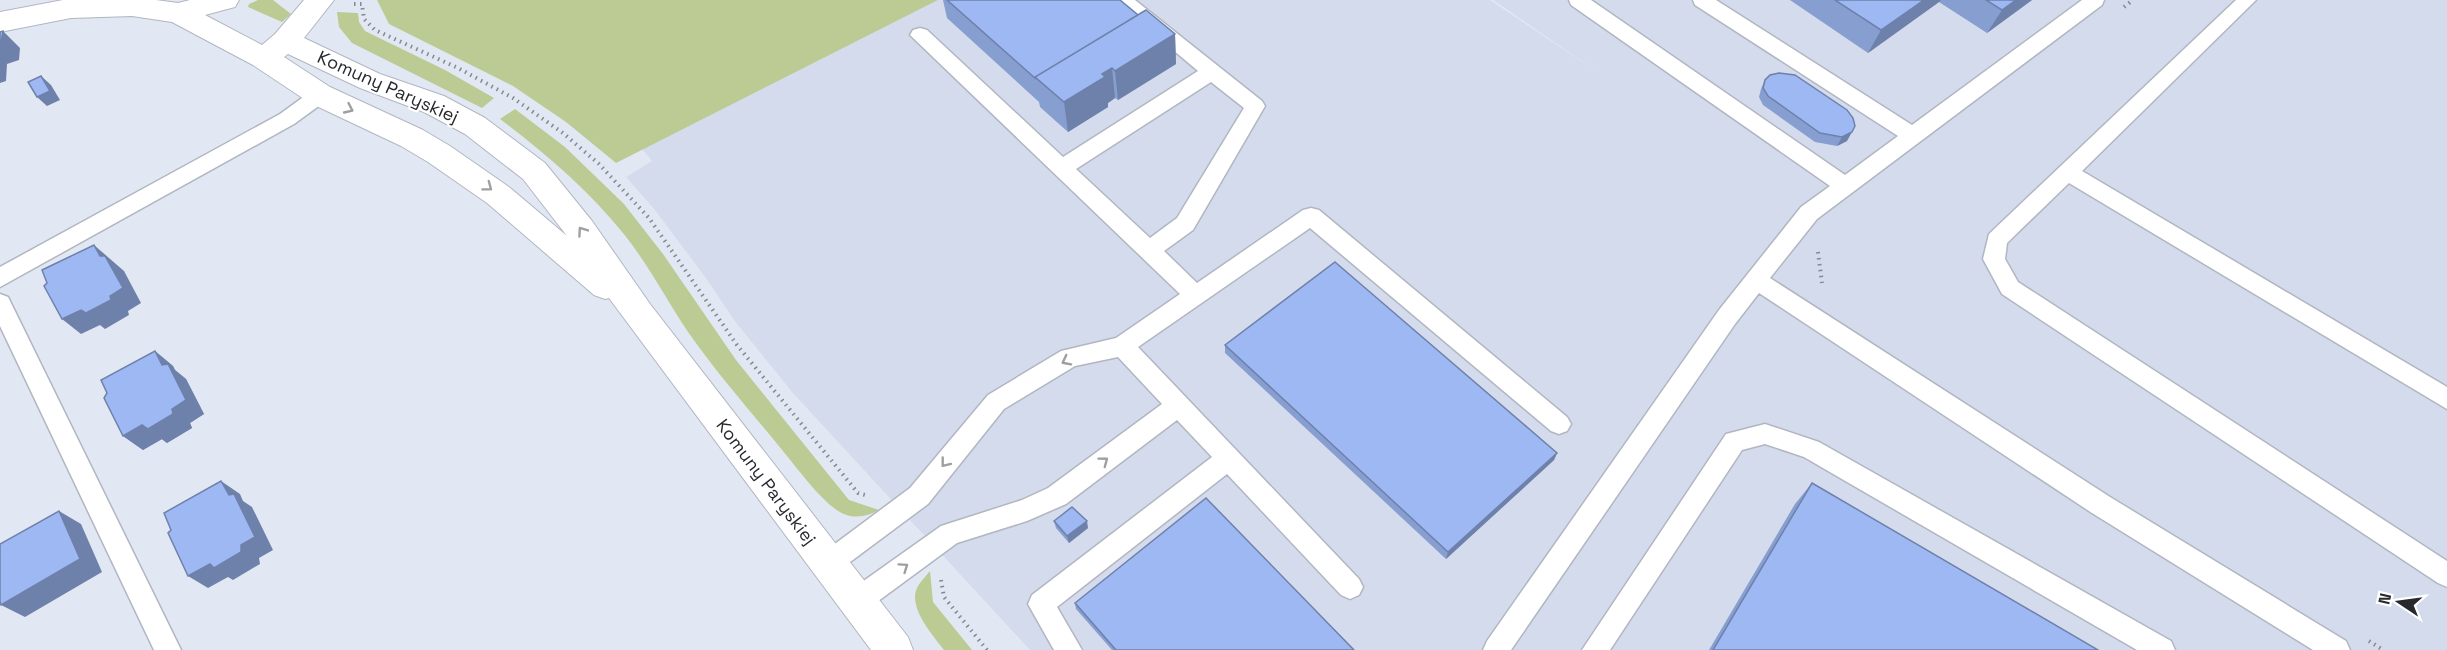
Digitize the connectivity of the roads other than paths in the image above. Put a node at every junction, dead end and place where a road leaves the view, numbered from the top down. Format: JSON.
{"nodes":[{"id":1,"x":225,"y":0,"type":"edge"},
{"id":2,"x":320,"y":0,"type":"edge"},
{"id":3,"x":1123,"y":0,"type":"edge"},
{"id":4,"x":1578,"y":0,"type":"edge"},
{"id":5,"x":1702,"y":0,"type":"edge"},
{"id":6,"x":2095,"y":0,"type":"edge"},
{"id":7,"x":2247,"y":0,"type":"edge"},
{"id":8,"x":178,"y":13,"type":"junction"},
{"id":9,"x":0,"y":22,"type":"edge"},
{"id":10,"x":920,"y":36,"type":"dead end"},
{"id":11,"x":274,"y":50,"type":"junction"},
{"id":12,"x":1212,"y":72,"type":"junction"},
{"id":13,"x":320,"y":95,"type":"junction"},
{"id":14,"x":1913,"y":136,"type":"junction"},
{"id":15,"x":1061,"y":169,"type":"junction"},
{"id":16,"x":2067,"y":172,"type":"junction"},
{"id":17,"x":1845,"y":186,"type":"junction"},
{"id":18,"x":1149,"y":250,"type":"junction"},
{"id":19,"x":0,"y":278,"type":"edge"},
{"id":20,"x":1756,"y":280,"type":"junction"},
{"id":21,"x":1195,"y":296,"type":"junction"},
{"id":22,"x":0,"y":303,"type":"edge"},
{"id":23,"x":638,"y":314,"type":"junction"},
{"id":24,"x":1122,"y":346,"type":"junction"},
{"id":25,"x":2447,"y":399,"type":"edge"},
{"id":26,"x":1177,"y":406,"type":"junction"},
{"id":27,"x":1558,"y":424,"type":"dead end"},
{"id":28,"x":1228,"y":459,"type":"junction"},
{"id":29,"x":829,"y":563,"type":"junction"},
{"id":30,"x":2447,"y":575,"type":"edge"},
{"id":31,"x":1350,"y":587,"type":"dead end"},
{"id":32,"x":857,"y":601,"type":"junction"},
{"id":33,"x":168,"y":650,"type":"edge"},
{"id":34,"x":894,"y":650,"type":"edge"},
{"id":35,"x":1069,"y":650,"type":"edge"},
{"id":36,"x":1496,"y":650,"type":"edge"},
{"id":37,"x":1594,"y":650,"type":"edge"},
{"id":38,"x":2162,"y":650,"type":"edge"},
{"id":39,"x":2337,"y":650,"type":"edge"}],
"edges":[{"from":1,"to":8,"type":"street"},
{"from":2,"to":11,"type":"street"},
{"from":3,"to":12,"type":"lane"},
{"from":4,"to":17,"type":"lane"},
{"from":5,"to":14,"type":"lane"},
{"from":6,"to":14,"type":"lane"},
{"from":7,"to":16,"type":"lane"},
{"from":8,"to":9,"type":"street"},
{"from":8,"to":11,"type":"street"},
{"from":10,"to":15,"type":"lane"},
{"from":11,"to":13,"type":"street","name":"Komuny Paryskiej"},
{"from":23,"to":11,"type":"street","name":"Komuny Paryskiej","one_way":true},
{"from":12,"to":15,"type":"lane"},
{"from":12,"to":18,"type":"lane"},
{"from":13,"to":19,"type":"lane"},
{"from":13,"to":23,"type":"street","name":"Komuny Paryskiej","one_way":true},
{"from":14,"to":17,"type":"lane"},
{"from":15,"to":18,"type":"lane"},
{"from":16,"to":25,"type":"lane"},
{"from":16,"to":30,"type":"lane"},
{"from":17,"to":20,"type":"lane"},
{"from":18,"to":21,"type":"lane"},
{"from":20,"to":36,"type":"lane"},
{"from":20,"to":39,"type":"lane"},
{"from":21,"to":24,"type":"lane"},
{"from":21,"to":27,"type":"lane"},
{"from":22,"to":33,"type":"lane"},
{"from":23,"to":29,"type":"street","name":"Komuny Paryskiej"},
{"from":24,"to":26,"type":"lane"},
{"from":24,"to":29,"type":"lane","one_way":true},
{"from":26,"to":28,"type":"lane"},
{"from":32,"to":26,"type":"lane","one_way":true},
{"from":28,"to":31,"type":"lane"},
{"from":28,"to":35,"type":"lane"},
{"from":29,"to":32,"type":"street","name":"Komuny Paryskiej"},
{"from":32,"to":34,"type":"street","name":"Komuny Paryskiej"},
{"from":37,"to":38,"type":"lane"}]}
